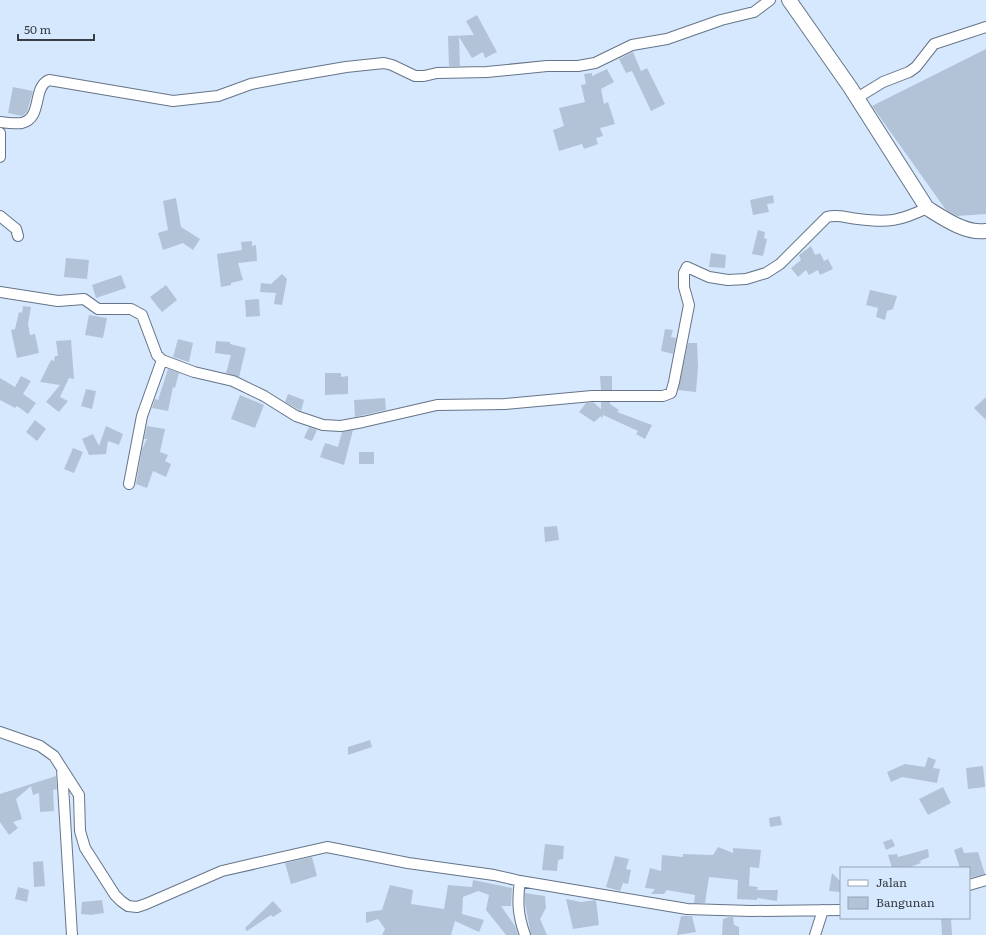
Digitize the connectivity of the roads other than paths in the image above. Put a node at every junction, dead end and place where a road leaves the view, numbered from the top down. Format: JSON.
{"nodes":[{"id":1,"x":770,"y":0,"type":"edge"},
{"id":2,"x":789,"y":0,"type":"edge"},
{"id":3,"x":986,"y":27,"type":"edge"},
{"id":4,"x":857,"y":98,"type":"junction"},
{"id":5,"x":0,"y":122,"type":"edge"},
{"id":6,"x":0,"y":133,"type":"edge"},
{"id":7,"x":0,"y":157,"type":"edge"},
{"id":8,"x":927,"y":208,"type":"junction"},
{"id":9,"x":0,"y":216,"type":"edge"},
{"id":10,"x":986,"y":230,"type":"edge"},
{"id":11,"x":18,"y":236,"type":"dead end"},
{"id":12,"x":0,"y":292,"type":"edge"},
{"id":13,"x":162,"y":360,"type":"junction"},
{"id":14,"x":129,"y":484,"type":"dead end"},
{"id":15,"x":0,"y":732,"type":"edge"},
{"id":16,"x":62,"y":767,"type":"junction"},
{"id":17,"x":986,"y":880,"type":"edge"},
{"id":18,"x":520,"y":881,"type":"junction"},
{"id":19,"x":970,"y":886,"type":"edge"},
{"id":20,"x":823,"y":910,"type":"junction"},
{"id":21,"x":840,"y":910,"type":"edge"},
{"id":22,"x":72,"y":935,"type":"edge"},
{"id":23,"x":525,"y":935,"type":"edge"},
{"id":24,"x":815,"y":935,"type":"edge"}],
"edges":[{"from":1,"to":5,"type":"street"},
{"from":2,"to":4,"type":"street"},
{"from":3,"to":4,"type":"street"},
{"from":4,"to":8,"type":"street"},
{"from":6,"to":7,"type":"street"},
{"from":8,"to":10,"type":"street"},
{"from":8,"to":13,"type":"street"},
{"from":9,"to":11,"type":"street"},
{"from":12,"to":13,"type":"street"},
{"from":13,"to":14,"type":"street"},
{"from":15,"to":16,"type":"street"},
{"from":16,"to":18,"type":"street"},
{"from":16,"to":22,"type":"street"},
{"from":17,"to":19,"type":"street"},
{"from":18,"to":20,"type":"street"},
{"from":18,"to":23,"type":"street"},
{"from":20,"to":21,"type":"street"},
{"from":20,"to":24,"type":"street"}]}
